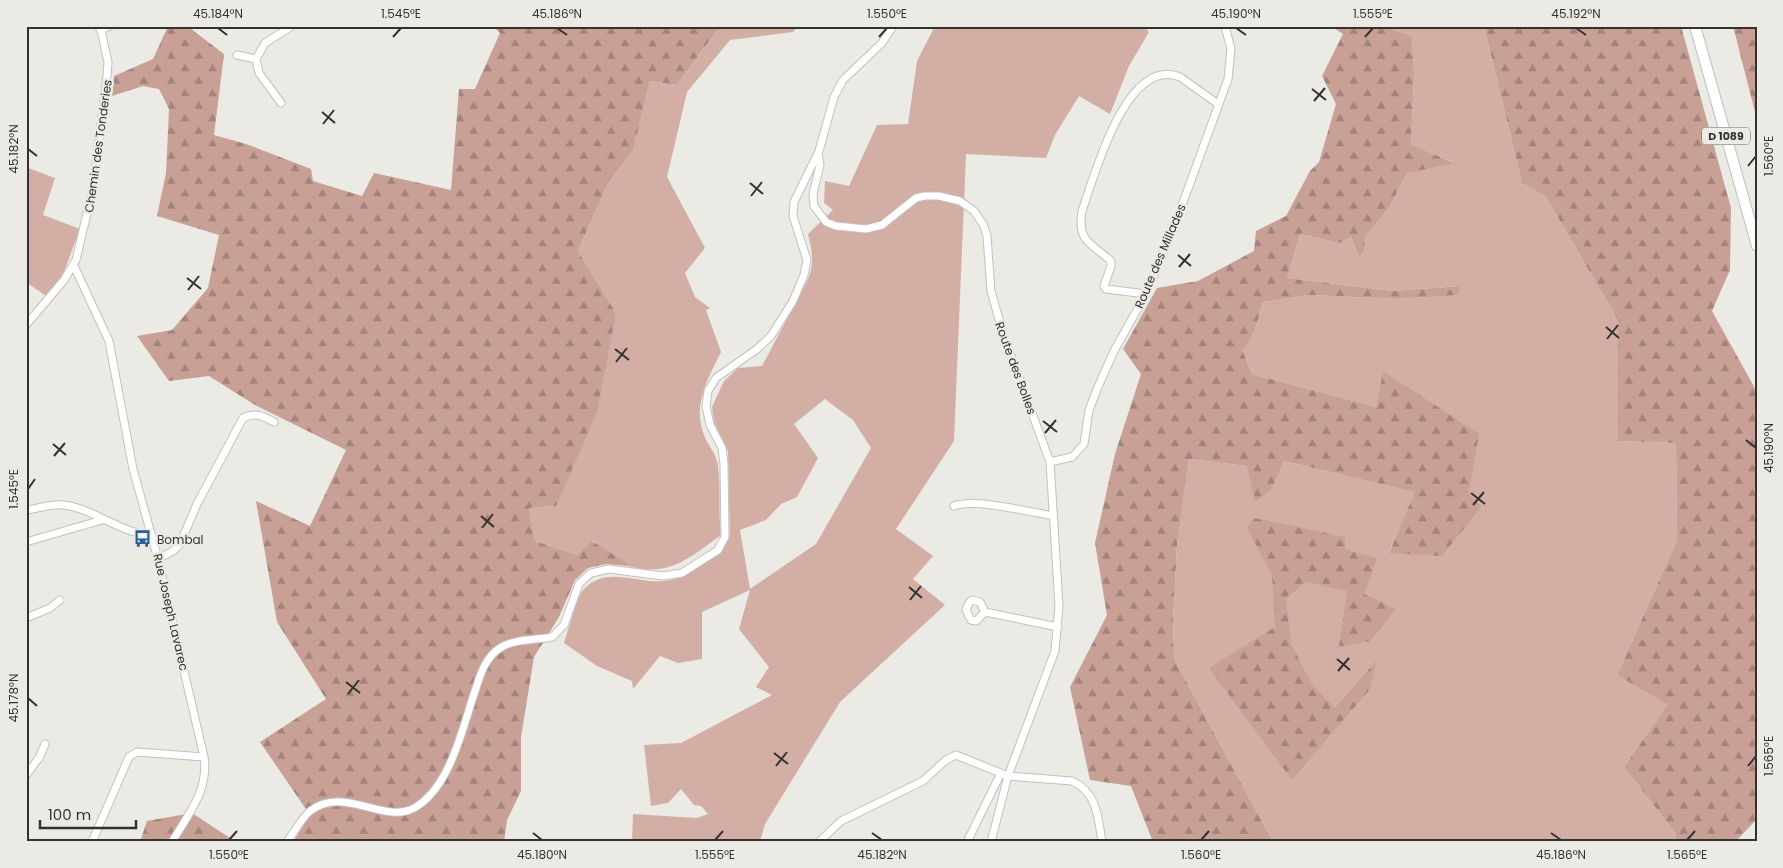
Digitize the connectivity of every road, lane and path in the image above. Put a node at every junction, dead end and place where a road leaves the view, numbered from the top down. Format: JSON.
{"nodes":[{"id":1,"x":110,"y":26,"type":"edge"},
{"id":2,"x":292,"y":26,"type":"edge"},
{"id":3,"x":893,"y":26,"type":"edge"},
{"id":4,"x":1225,"y":26,"type":"edge"},
{"id":5,"x":1695,"y":26,"type":"edge"},
{"id":6,"x":100,"y":28,"type":"edge"},
{"id":7,"x":236,"y":55,"type":"dead end"},
{"id":8,"x":256,"y":59,"type":"junction"},
{"id":9,"x":281,"y":104,"type":"dead end"},
{"id":10,"x":1218,"y":104,"type":"junction"},
{"id":11,"x":818,"y":154,"type":"junction"},
{"id":12,"x":1757,"y":246,"type":"edge"},
{"id":13,"x":74,"y":266,"type":"junction"},
{"id":14,"x":1146,"y":294,"type":"junction"},
{"id":15,"x":26,"y":325,"type":"edge"},
{"id":16,"x":274,"y":422,"type":"dead end"},
{"id":17,"x":1050,"y":462,"type":"junction"},
{"id":18,"x":954,"y":506,"type":"dead end"},
{"id":19,"x":76,"y":509,"type":"junction"},
{"id":20,"x":26,"y":510,"type":"edge"},
{"id":21,"x":1053,"y":516,"type":"junction"},
{"id":22,"x":102,"y":520,"type":"junction"},
{"id":23,"x":82,"y":525,"type":"junction"},
{"id":24,"x":152,"y":535,"type":"junction"},
{"id":25,"x":26,"y":542,"type":"edge"},
{"id":26,"x":158,"y":559,"type":"junction"},
{"id":27,"x":60,"y":600,"type":"dead end"},
{"id":28,"x":985,"y":612,"type":"dead end"},
{"id":29,"x":26,"y":618,"type":"edge"},
{"id":30,"x":1058,"y":627,"type":"junction"},
{"id":31,"x":45,"y":744,"type":"dead end"},
{"id":32,"x":204,"y":757,"type":"junction"},
{"id":33,"x":26,"y":775,"type":"edge"},
{"id":34,"x":1004,"y":775,"type":"junction"},
{"id":35,"x":92,"y":842,"type":"edge"},
{"id":36,"x":172,"y":842,"type":"edge"},
{"id":37,"x":287,"y":842,"type":"edge"},
{"id":38,"x":819,"y":842,"type":"edge"},
{"id":39,"x":967,"y":842,"type":"edge"},
{"id":40,"x":991,"y":842,"type":"edge"},
{"id":41,"x":1102,"y":842,"type":"edge"}],
"edges":[{"from":1,"to":6,"type":"street"},
{"from":2,"to":8,"type":"street"},
{"from":3,"to":11,"type":"street"},
{"from":4,"to":10,"type":"street","name":"Route des Millades"},
{"from":5,"to":12,"type":"highway","number":"D 1089"},
{"from":6,"to":13,"type":"street","name":"Chemin des Tonderies"},
{"from":7,"to":8,"type":"street"},
{"from":8,"to":9,"type":"street"},
{"from":10,"to":14,"type":"street","name":"Route des Millades"},
{"from":10,"to":14,"type":"street"},
{"from":11,"to":17,"type":"street","name":"Route des Bolles"},
{"from":11,"to":37,"type":"street"},
{"from":13,"to":15,"type":"street"},
{"from":13,"to":24,"type":"street","name":"Rue Joseph Lavarec"},
{"from":14,"to":17,"type":"street","name":"Route des Millades"},
{"from":16,"to":26,"type":"street"},
{"from":17,"to":21,"type":"street","name":"Route des Bolles"},
{"from":18,"to":21,"type":"street"},
{"from":19,"to":20,"type":"street"},
{"from":19,"to":22,"type":"street"},
{"from":19,"to":23,"type":"street"},
{"from":21,"to":30,"type":"street","name":"Route des Bolles"},
{"from":22,"to":23,"type":"street"},
{"from":22,"to":24,"type":"street"},
{"from":23,"to":25,"type":"street"},
{"from":24,"to":26,"type":"street","name":"Rue Joseph Lavarec"},
{"from":26,"to":32,"type":"street","name":"Rue Joseph Lavarec"},
{"from":27,"to":29,"type":"street"},
{"from":28,"to":30,"type":"street"},
{"from":30,"to":34,"type":"street","name":"Route des Bolles"},
{"from":31,"to":33,"type":"street"},
{"from":32,"to":35,"type":"street"},
{"from":32,"to":36,"type":"street","name":"Rue Joseph Lavarec"},
{"from":34,"to":38,"type":"street"},
{"from":34,"to":39,"type":"street"},
{"from":34,"to":40,"type":"street","name":"Route des Bolles"},
{"from":34,"to":41,"type":"street"}]}
